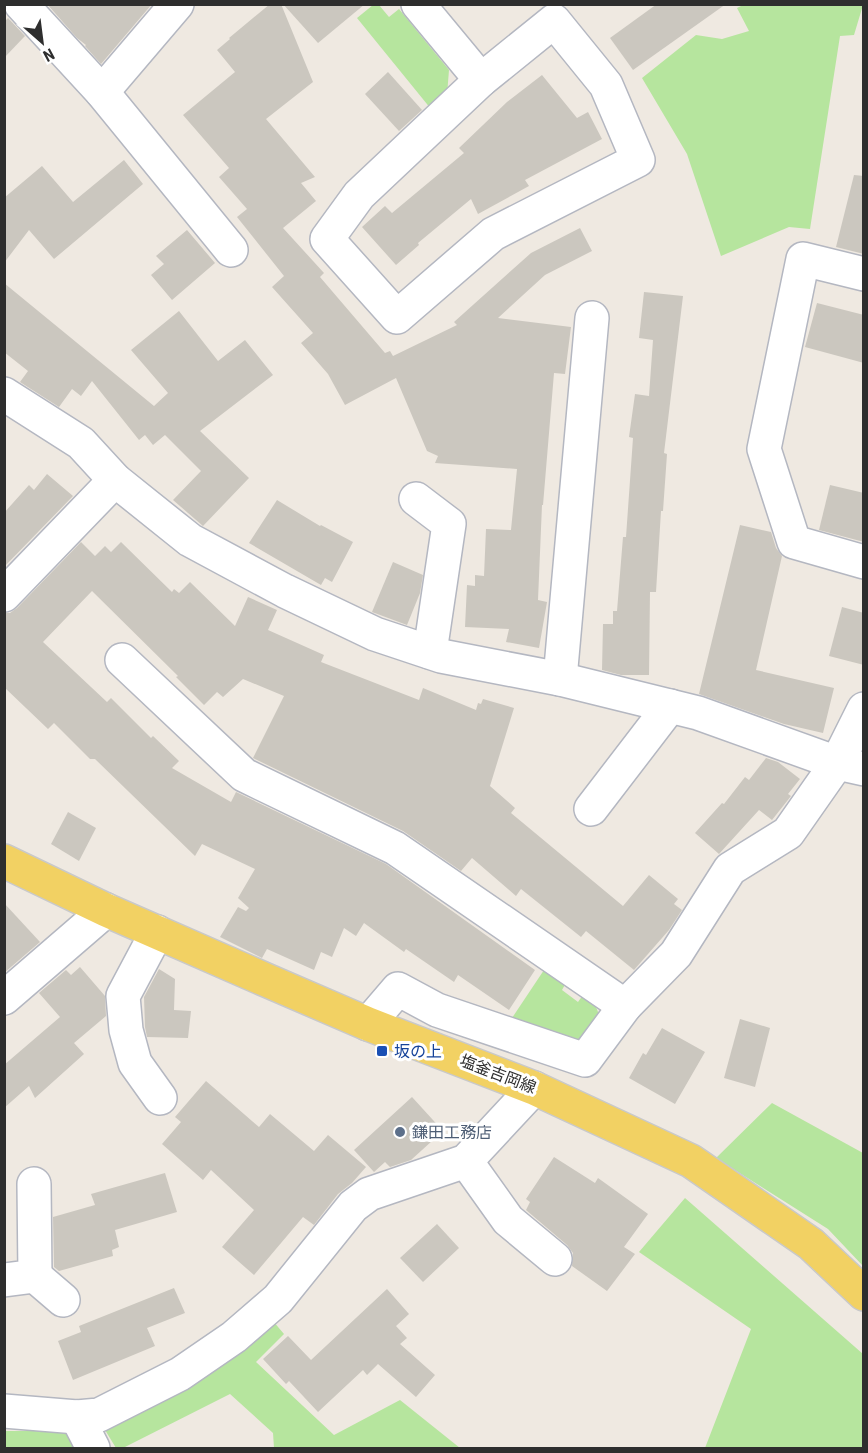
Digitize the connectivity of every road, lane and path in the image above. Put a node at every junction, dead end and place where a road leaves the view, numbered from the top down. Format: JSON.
{"nodes":[{"id":1,"x":21,"y":4,"type":"edge"},
{"id":2,"x":177,"y":4,"type":"edge"},
{"id":3,"x":418,"y":4,"type":"edge"},
{"id":4,"x":482,"y":80,"type":"junction"},
{"id":5,"x":102,"y":92,"type":"junction"},
{"id":6,"x":231,"y":250,"type":"dead end"},
{"id":7,"x":864,"y":274,"type":"edge"},
{"id":8,"x":592,"y":318,"type":"dead end"},
{"id":9,"x":4,"y":394,"type":"edge"},
{"id":10,"x":115,"y":480,"type":"junction"},
{"id":11,"x":416,"y":499,"type":"dead end"},
{"id":12,"x":864,"y":562,"type":"edge"},
{"id":13,"x":4,"y":595,"type":"edge"},
{"id":14,"x":430,"y":652,"type":"junction"},
{"id":15,"x":122,"y":660,"type":"dead end"},
{"id":16,"x":560,"y":679,"type":"junction"},
{"id":17,"x":670,"y":706,"type":"junction"},
{"id":18,"x":864,"y":709,"type":"edge"},
{"id":19,"x":850,"y":766,"type":"edge"},
{"id":20,"x":591,"y":809,"type":"dead end"},
{"id":21,"x":8,"y":866,"type":"edge"},
{"id":22,"x":106,"y":910,"type":"junction"},
{"id":23,"x":157,"y":932,"type":"junction"},
{"id":24,"x":4,"y":998,"type":"edge"},
{"id":25,"x":625,"y":1006,"type":"junction"},
{"id":26,"x":368,"y":1024,"type":"junction"},
{"id":27,"x":534,"y":1088,"type":"junction"},
{"id":28,"x":160,"y":1098,"type":"dead end"},
{"id":29,"x":466,"y":1161,"type":"junction"},
{"id":30,"x":34,"y":1184,"type":"dead end"},
{"id":31,"x":555,"y":1259,"type":"dead end"},
{"id":32,"x":20,"y":1278,"type":"edge"},
{"id":33,"x":864,"y":1294,"type":"edge"},
{"id":34,"x":63,"y":1300,"type":"dead end"},
{"id":35,"x":4,"y":1411,"type":"edge"},
{"id":36,"x":77,"y":1417,"type":"junction"},
{"id":37,"x":93,"y":1449,"type":"edge"}],
"edges":[{"from":1,"to":5,"type":"street"},
{"from":2,"to":5,"type":"street"},
{"from":3,"to":4,"type":"street"},
{"from":4,"to":4,"type":"street"},
{"from":5,"to":6,"type":"street"},
{"from":7,"to":12,"type":"street"},
{"from":8,"to":16,"type":"street"},
{"from":9,"to":10,"type":"street"},
{"from":10,"to":13,"type":"street"},
{"from":10,"to":14,"type":"street"},
{"from":11,"to":14,"type":"street"},
{"from":14,"to":16,"type":"street"},
{"from":15,"to":25,"type":"street"},
{"from":16,"to":17,"type":"street"},
{"from":17,"to":19,"type":"street"},
{"from":17,"to":20,"type":"street"},
{"from":18,"to":19,"type":"street"},
{"from":19,"to":25,"type":"street"},
{"from":21,"to":22,"type":"main road","name":"塩釜吉岡線"},
{"from":22,"to":23,"type":"main road","name":"塩釜吉岡線"},
{"from":22,"to":24,"type":"street"},
{"from":23,"to":26,"type":"main road","name":"塩釜吉岡線"},
{"from":23,"to":28,"type":"street"},
{"from":25,"to":26,"type":"street"},
{"from":26,"to":27,"type":"main road","name":"塩釜吉岡線"},
{"from":27,"to":29,"type":"street"},
{"from":27,"to":33,"type":"main road","name":"塩釜吉岡線"},
{"from":29,"to":31,"type":"street"},
{"from":29,"to":36,"type":"street"},
{"from":30,"to":32,"type":"street"},
{"from":32,"to":34,"type":"street"},
{"from":35,"to":36,"type":"street"},
{"from":36,"to":37,"type":"street"}]}
